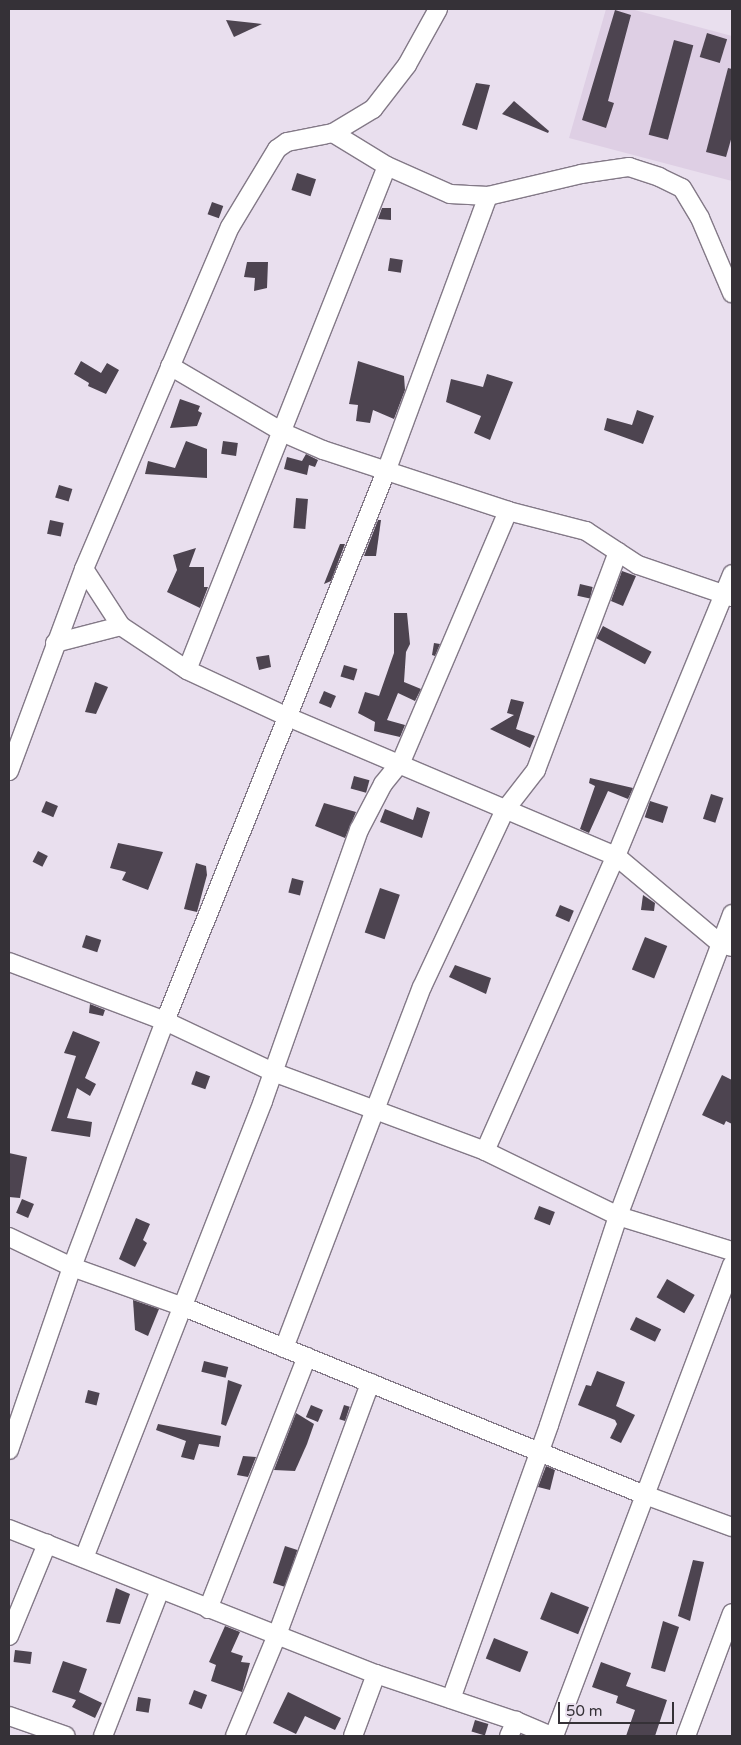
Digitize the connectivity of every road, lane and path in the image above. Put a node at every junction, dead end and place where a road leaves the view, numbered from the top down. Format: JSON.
{"nodes":[{"id":1,"x":438,"y":9,"type":"edge"},
{"id":2,"x":334,"y":133,"type":"junction"},
{"id":3,"x":386,"y":166,"type":"junction"},
{"id":4,"x":488,"y":196,"type":"junction"},
{"id":5,"x":732,"y":292,"type":"edge"},
{"id":6,"x":170,"y":366,"type":"junction"},
{"id":7,"x":284,"y":433,"type":"junction"},
{"id":8,"x":387,"y":469,"type":"junction"},
{"id":9,"x":508,"y":511,"type":"junction"},
{"id":10,"x":618,"y":552,"type":"junction"},
{"id":11,"x":84,"y":570,"type":"junction"},
{"id":12,"x":732,"y":574,"type":"edge"},
{"id":13,"x":728,"y":595,"type":"edge"},
{"id":14,"x":121,"y":626,"type":"junction"},
{"id":15,"x":55,"y":642,"type":"junction"},
{"id":16,"x":187,"y":670,"type":"junction"},
{"id":17,"x":288,"y":717,"type":"junction"},
{"id":18,"x":401,"y":762,"type":"junction"},
{"id":19,"x":9,"y":771,"type":"edge"},
{"id":20,"x":505,"y":810,"type":"junction"},
{"id":21,"x":616,"y":856,"type":"junction"},
{"id":22,"x":732,"y":914,"type":"edge"},
{"id":23,"x":727,"y":946,"type":"edge"},
{"id":24,"x":9,"y":962,"type":"edge"},
{"id":25,"x":165,"y":1021,"type":"junction"},
{"id":26,"x":273,"y":1072,"type":"junction"},
{"id":27,"x":376,"y":1113,"type":"junction"},
{"id":28,"x":486,"y":1152,"type":"junction"},
{"id":29,"x":618,"y":1216,"type":"junction"},
{"id":30,"x":9,"y":1238,"type":"edge"},
{"id":31,"x":732,"y":1251,"type":"edge"},
{"id":32,"x":732,"y":1266,"type":"edge"},
{"id":33,"x":72,"y":1267,"type":"junction"},
{"id":34,"x":184,"y":1307,"type":"junction"},
{"id":35,"x":284,"y":1348,"type":"junction"},
{"id":36,"x":307,"y":1357,"type":"junction"},
{"id":37,"x":370,"y":1383,"type":"junction"},
{"id":38,"x":9,"y":1450,"type":"edge"},
{"id":39,"x":539,"y":1452,"type":"junction"},
{"id":40,"x":645,"y":1495,"type":"junction"},
{"id":41,"x":732,"y":1527,"type":"edge"},
{"id":42,"x":9,"y":1529,"type":"edge"},
{"id":43,"x":47,"y":1544,"type":"junction"},
{"id":44,"x":84,"y":1558,"type":"junction"},
{"id":45,"x":160,"y":1590,"type":"junction"},
{"id":46,"x":208,"y":1609,"type":"junction"},
{"id":47,"x":732,"y":1613,"type":"edge"},
{"id":48,"x":277,"y":1635,"type":"junction"},
{"id":49,"x":9,"y":1636,"type":"edge"},
{"id":50,"x":376,"y":1674,"type":"junction"},
{"id":51,"x":451,"y":1699,"type":"junction"},
{"id":52,"x":9,"y":1716,"type":"edge"},
{"id":53,"x":512,"y":1728,"type":"edge"},
{"id":54,"x":66,"y":1736,"type":"edge"},
{"id":55,"x":103,"y":1736,"type":"edge"},
{"id":56,"x":236,"y":1736,"type":"edge"},
{"id":57,"x":353,"y":1736,"type":"edge"},
{"id":58,"x":553,"y":1736,"type":"edge"},
{"id":59,"x":686,"y":1736,"type":"edge"}],
"edges":[{"from":1,"to":2,"type":"street"},
{"from":2,"to":3,"type":"street"},
{"from":2,"to":6,"type":"street"},
{"from":3,"to":4,"type":"street"},
{"from":3,"to":7,"type":"street"},
{"from":4,"to":5,"type":"street"},
{"from":4,"to":8,"type":"street"},
{"from":6,"to":7,"type":"street"},
{"from":6,"to":11,"type":"street"},
{"from":7,"to":8,"type":"street"},
{"from":7,"to":16,"type":"street"},
{"from":8,"to":9,"type":"street"},
{"from":8,"to":17,"type":"street"},
{"from":9,"to":10,"type":"street"},
{"from":9,"to":18,"type":"street"},
{"from":10,"to":13,"type":"street"},
{"from":10,"to":20,"type":"street"},
{"from":11,"to":14,"type":"street"},
{"from":11,"to":15,"type":"street"},
{"from":12,"to":13,"type":"street"},
{"from":13,"to":21,"type":"street"},
{"from":14,"to":15,"type":"street"},
{"from":14,"to":16,"type":"street"},
{"from":15,"to":19,"type":"street"},
{"from":16,"to":17,"type":"street"},
{"from":17,"to":18,"type":"street"},
{"from":17,"to":25,"type":"street"},
{"from":18,"to":20,"type":"street"},
{"from":18,"to":26,"type":"street"},
{"from":20,"to":21,"type":"street"},
{"from":20,"to":27,"type":"street"},
{"from":21,"to":23,"type":"street"},
{"from":21,"to":28,"type":"street"},
{"from":22,"to":23,"type":"street"},
{"from":23,"to":29,"type":"street"},
{"from":24,"to":25,"type":"street"},
{"from":25,"to":26,"type":"street"},
{"from":25,"to":33,"type":"street"},
{"from":26,"to":27,"type":"street"},
{"from":26,"to":34,"type":"street"},
{"from":27,"to":28,"type":"street"},
{"from":27,"to":35,"type":"street"},
{"from":28,"to":29,"type":"street"},
{"from":29,"to":31,"type":"street"},
{"from":29,"to":39,"type":"street"},
{"from":30,"to":33,"type":"street"},
{"from":32,"to":40,"type":"street"},
{"from":33,"to":34,"type":"street"},
{"from":33,"to":38,"type":"street"},
{"from":34,"to":35,"type":"street"},
{"from":34,"to":44,"type":"street"},
{"from":35,"to":36,"type":"street"},
{"from":36,"to":37,"type":"street"},
{"from":36,"to":46,"type":"street"},
{"from":37,"to":39,"type":"street"},
{"from":37,"to":48,"type":"street"},
{"from":39,"to":40,"type":"street"},
{"from":39,"to":51,"type":"street"},
{"from":40,"to":41,"type":"street"},
{"from":40,"to":58,"type":"street"},
{"from":42,"to":43,"type":"street"},
{"from":43,"to":44,"type":"street"},
{"from":43,"to":49,"type":"street"},
{"from":44,"to":45,"type":"street"},
{"from":45,"to":46,"type":"street"},
{"from":45,"to":55,"type":"street"},
{"from":46,"to":48,"type":"street"},
{"from":47,"to":59,"type":"street"},
{"from":48,"to":50,"type":"street"},
{"from":48,"to":56,"type":"street"},
{"from":50,"to":51,"type":"street"},
{"from":50,"to":57,"type":"street"},
{"from":51,"to":53,"type":"street"},
{"from":52,"to":54,"type":"street"},
{"from":53,"to":58,"type":"street"}]}
